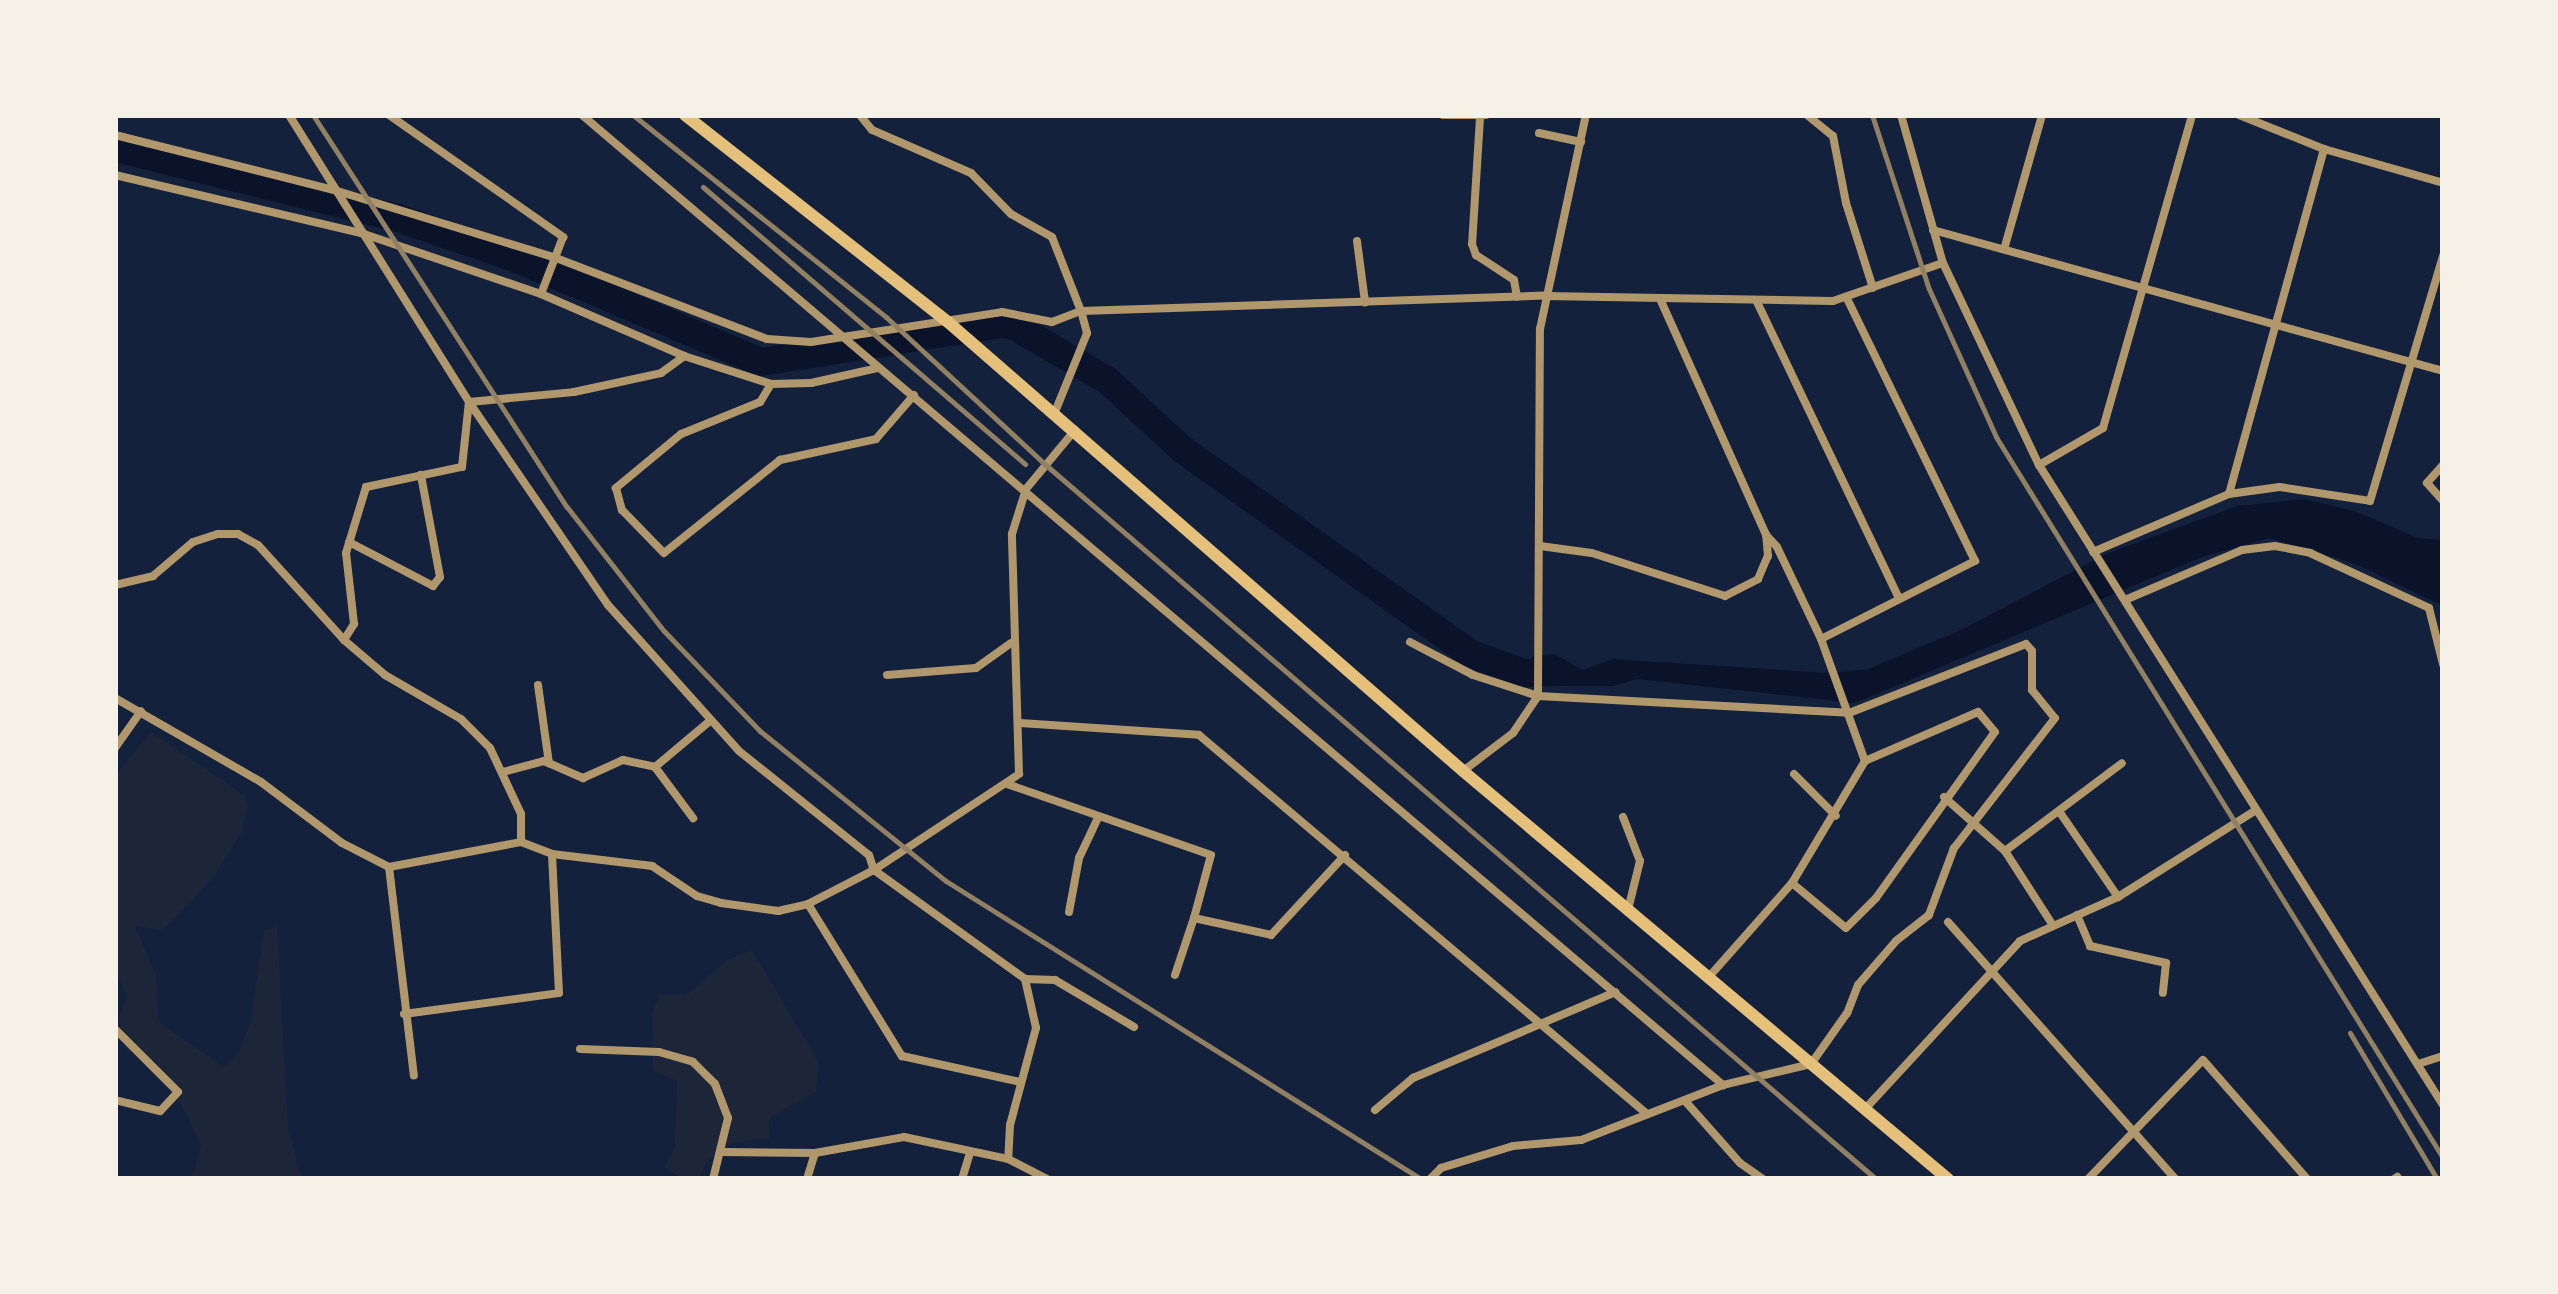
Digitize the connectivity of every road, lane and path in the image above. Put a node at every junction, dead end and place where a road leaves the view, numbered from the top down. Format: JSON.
{"nodes":[{"id":1,"x":289,"y":115,"type":"edge"},
{"id":2,"x":389,"y":115,"type":"edge"},
{"id":3,"x":582,"y":115,"type":"edge"},
{"id":4,"x":685,"y":115,"type":"edge"},
{"id":5,"x":860,"y":115,"type":"edge"},
{"id":6,"x":1443,"y":115,"type":"edge"},
{"id":7,"x":1586,"y":115,"type":"edge"},
{"id":8,"x":1807,"y":115,"type":"edge"},
{"id":9,"x":1901,"y":115,"type":"edge"},
{"id":10,"x":2042,"y":115,"type":"edge"},
{"id":11,"x":2192,"y":115,"type":"edge"},
{"id":12,"x":2239,"y":115,"type":"edge"},
{"id":13,"x":1483,"y":116,"type":"edge"},
{"id":14,"x":1539,"y":133,"type":"dead end"},
{"id":15,"x":115,"y":135,"type":"edge"},
{"id":16,"x":1581,"y":142,"type":"junction"},
{"id":17,"x":2324,"y":150,"type":"junction"},
{"id":18,"x":115,"y":175,"type":"edge"},
{"id":19,"x":2443,"y":184,"type":"edge"},
{"id":20,"x":337,"y":193,"type":"junction"},
{"id":21,"x":1933,"y":230,"type":"junction"},
{"id":22,"x":361,"y":233,"type":"junction"},
{"id":23,"x":1356,"y":241,"type":"dead end"},
{"id":24,"x":2005,"y":246,"type":"junction"},
{"id":25,"x":2443,"y":256,"type":"edge"},
{"id":26,"x":554,"y":261,"type":"junction"},
{"id":27,"x":1943,"y":263,"type":"junction"},
{"id":28,"x":1873,"y":288,"type":"junction"},
{"id":29,"x":2142,"y":289,"type":"junction"},
{"id":30,"x":542,"y":290,"type":"junction"},
{"id":31,"x":1544,"y":296,"type":"junction"},
{"id":32,"x":1517,"y":297,"type":"junction"},
{"id":33,"x":1847,"y":298,"type":"junction"},
{"id":34,"x":1365,"y":302,"type":"junction"},
{"id":35,"x":1661,"y":302,"type":"junction"},
{"id":36,"x":1758,"y":302,"type":"junction"},
{"id":37,"x":1081,"y":311,"type":"junction"},
{"id":38,"x":946,"y":321,"type":"junction"},
{"id":39,"x":2276,"y":324,"type":"junction"},
{"id":40,"x":684,"y":356,"type":"junction"},
{"id":41,"x":2412,"y":363,"type":"junction"},
{"id":42,"x":875,"y":365,"type":"junction"},
{"id":43,"x":2443,"y":371,"type":"edge"},
{"id":44,"x":771,"y":384,"type":"junction"},
{"id":45,"x":914,"y":395,"type":"junction"},
{"id":46,"x":468,"y":402,"type":"junction"},
{"id":47,"x":1055,"y":412,"type":"junction"},
{"id":48,"x":1075,"y":430,"type":"junction"},
{"id":49,"x":2039,"y":465,"type":"junction"},
{"id":50,"x":2443,"y":465,"type":"edge"},
{"id":51,"x":421,"y":475,"type":"junction"},
{"id":52,"x":1026,"y":490,"type":"junction"},
{"id":53,"x":2230,"y":494,"type":"junction"},
{"id":54,"x":2443,"y":501,"type":"edge"},
{"id":55,"x":1766,"y":536,"type":"junction"},
{"id":56,"x":349,"y":542,"type":"junction"},
{"id":57,"x":1540,"y":546,"type":"junction"},
{"id":58,"x":2092,"y":552,"type":"junction"},
{"id":59,"x":115,"y":585,"type":"edge"},
{"id":60,"x":1899,"y":598,"type":"junction"},
{"id":61,"x":2124,"y":600,"type":"junction"},
{"id":62,"x":1822,"y":639,"type":"junction"},
{"id":63,"x":344,"y":640,"type":"junction"},
{"id":64,"x":1011,"y":642,"type":"junction"},
{"id":65,"x":1410,"y":642,"type":"dead end"},
{"id":66,"x":2443,"y":664,"type":"edge"},
{"id":67,"x":887,"y":675,"type":"dead end"},
{"id":68,"x":538,"y":685,"type":"dead end"},
{"id":69,"x":1538,"y":696,"type":"junction"},
{"id":70,"x":115,"y":698,"type":"edge"},
{"id":71,"x":1848,"y":708,"type":"junction"},
{"id":72,"x":141,"y":711,"type":"junction"},
{"id":73,"x":711,"y":720,"type":"junction"},
{"id":74,"x":1020,"y":723,"type":"junction"},
{"id":75,"x":115,"y":748,"type":"edge"},
{"id":76,"x":1865,"y":761,"type":"junction"},
{"id":77,"x":550,"y":763,"type":"junction"},
{"id":78,"x":2122,"y":763,"type":"dead end"},
{"id":79,"x":656,"y":767,"type":"junction"},
{"id":80,"x":1462,"y":771,"type":"junction"},
{"id":81,"x":503,"y":772,"type":"junction"},
{"id":82,"x":1794,"y":774,"type":"dead end"},
{"id":83,"x":1007,"y":784,"type":"junction"},
{"id":84,"x":1944,"y":797,"type":"junction"},
{"id":85,"x":2256,"y":810,"type":"junction"},
{"id":86,"x":2061,"y":814,"type":"junction"},
{"id":87,"x":1836,"y":816,"type":"junction"},
{"id":88,"x":1623,"y":817,"type":"dead end"},
{"id":89,"x":693,"y":818,"type":"dead end"},
{"id":90,"x":1096,"y":820,"type":"junction"},
{"id":91,"x":1974,"y":822,"type":"junction"},
{"id":92,"x":521,"y":842,"type":"junction"},
{"id":93,"x":2005,"y":851,"type":"junction"},
{"id":94,"x":552,"y":854,"type":"junction"},
{"id":95,"x":1345,"y":855,"type":"junction"},
{"id":96,"x":389,"y":867,"type":"junction"},
{"id":97,"x":874,"y":870,"type":"junction"},
{"id":98,"x":1792,"y":883,"type":"junction"},
{"id":99,"x":2118,"y":896,"type":"junction"},
{"id":100,"x":808,"y":904,"type":"junction"},
{"id":101,"x":1628,"y":910,"type":"junction"},
{"id":102,"x":1069,"y":912,"type":"dead end"},
{"id":103,"x":2077,"y":915,"type":"junction"},
{"id":104,"x":1194,"y":918,"type":"junction"},
{"id":105,"x":1948,"y":922,"type":"dead end"},
{"id":106,"x":2052,"y":924,"type":"junction"},
{"id":107,"x":1990,"y":974,"type":"junction"},
{"id":108,"x":1174,"y":975,"type":"dead end"},
{"id":109,"x":1708,"y":978,"type":"junction"},
{"id":110,"x":1025,"y":979,"type":"junction"},
{"id":111,"x":1617,"y":992,"type":"junction"},
{"id":112,"x":2163,"y":994,"type":"dead end"},
{"id":113,"x":404,"y":1014,"type":"junction"},
{"id":114,"x":1134,"y":1026,"type":"dead end"},
{"id":115,"x":1540,"y":1026,"type":"junction"},
{"id":116,"x":115,"y":1029,"type":"edge"},
{"id":117,"x":580,"y":1049,"type":"dead end"},
{"id":118,"x":2443,"y":1056,"type":"edge"},
{"id":119,"x":1811,"y":1064,"type":"junction"},
{"id":120,"x":2418,"y":1064,"type":"junction"},
{"id":121,"x":414,"y":1076,"type":"dead end"},
{"id":122,"x":1020,"y":1082,"type":"junction"},
{"id":123,"x":1723,"y":1085,"type":"junction"},
{"id":124,"x":115,"y":1100,"type":"edge"},
{"id":125,"x":1686,"y":1102,"type":"junction"},
{"id":126,"x":2443,"y":1105,"type":"edge"},
{"id":127,"x":1866,"y":1108,"type":"junction"},
{"id":128,"x":1375,"y":1110,"type":"dead end"},
{"id":129,"x":1647,"y":1114,"type":"junction"},
{"id":130,"x":2136,"y":1133,"type":"junction"},
{"id":131,"x":722,"y":1152,"type":"junction"},
{"id":132,"x":970,"y":1152,"type":"junction"},
{"id":133,"x":815,"y":1154,"type":"junction"},
{"id":134,"x":1008,"y":1159,"type":"junction"},
{"id":135,"x":1752,"y":1172,"type":"junction"},
{"id":136,"x":713,"y":1179,"type":"edge"},
{"id":137,"x":807,"y":1179,"type":"edge"},
{"id":138,"x":962,"y":1179,"type":"edge"},
{"id":139,"x":1047,"y":1179,"type":"edge"},
{"id":140,"x":1430,"y":1179,"type":"edge"},
{"id":141,"x":1742,"y":1179,"type":"edge"},
{"id":142,"x":1763,"y":1179,"type":"edge"},
{"id":143,"x":1948,"y":1179,"type":"edge"},
{"id":144,"x":2088,"y":1179,"type":"edge"},
{"id":145,"x":2175,"y":1179,"type":"edge"},
{"id":146,"x":2307,"y":1179,"type":"edge"}],
"edges":[{"from":1,"to":20,"type":"street"},
{"from":2,"to":26,"type":"street"},
{"from":3,"to":42,"type":"street"},
{"from":4,"to":38,"type":"highway"},
{"from":5,"to":37,"type":"street"},
{"from":6,"to":13,"type":"street"},
{"from":7,"to":16,"type":"street"},
{"from":8,"to":28,"type":"street"},
{"from":9,"to":21,"type":"street"},
{"from":10,"to":24,"type":"street"},
{"from":11,"to":29,"type":"street"},
{"from":12,"to":17,"type":"street"},
{"from":13,"to":32,"type":"street"},
{"from":14,"to":16,"type":"street"},
{"from":15,"to":20,"type":"street"},
{"from":16,"to":31,"type":"street"},
{"from":17,"to":19,"type":"street"},
{"from":17,"to":39,"type":"street"},
{"from":18,"to":22,"type":"street"},
{"from":20,"to":22,"type":"street"},
{"from":20,"to":26,"type":"street"},
{"from":21,"to":24,"type":"street"},
{"from":21,"to":27,"type":"street"},
{"from":22,"to":30,"type":"street"},
{"from":22,"to":46,"type":"street"},
{"from":23,"to":34,"type":"street"},
{"from":24,"to":29,"type":"street"},
{"from":25,"to":41,"type":"street"},
{"from":26,"to":30,"type":"street"},
{"from":26,"to":38,"type":"street"},
{"from":27,"to":28,"type":"street"},
{"from":27,"to":49,"type":"street"},
{"from":28,"to":33,"type":"street"},
{"from":29,"to":39,"type":"street"},
{"from":29,"to":49,"type":"street"},
{"from":30,"to":40,"type":"street"},
{"from":31,"to":32,"type":"street"},
{"from":31,"to":35,"type":"street"},
{"from":31,"to":57,"type":"street"},
{"from":32,"to":34,"type":"street"},
{"from":33,"to":36,"type":"street"},
{"from":33,"to":60,"type":"street"},
{"from":34,"to":37,"type":"street"},
{"from":35,"to":36,"type":"street"},
{"from":35,"to":55,"type":"street"},
{"from":36,"to":60,"type":"street"},
{"from":37,"to":38,"type":"street"},
{"from":37,"to":47,"type":"street"},
{"from":38,"to":47,"type":"highway"},
{"from":39,"to":41,"type":"street"},
{"from":39,"to":53,"type":"street"},
{"from":40,"to":44,"type":"street"},
{"from":40,"to":46,"type":"street"},
{"from":41,"to":43,"type":"street"},
{"from":41,"to":53,"type":"street"},
{"from":42,"to":44,"type":"street"},
{"from":42,"to":45,"type":"street"},
{"from":44,"to":45,"type":"street"},
{"from":45,"to":52,"type":"street"},
{"from":46,"to":51,"type":"street"},
{"from":46,"to":73,"type":"street"},
{"from":47,"to":48,"type":"highway"},
{"from":48,"to":52,"type":"street"},
{"from":48,"to":80,"type":"highway"},
{"from":49,"to":58,"type":"street"},
{"from":50,"to":54,"type":"street"},
{"from":51,"to":56,"type":"street"},
{"from":51,"to":56,"type":"street"},
{"from":52,"to":64,"type":"street"},
{"from":52,"to":111,"type":"street"},
{"from":53,"to":58,"type":"street"},
{"from":55,"to":57,"type":"street"},
{"from":55,"to":62,"type":"street"},
{"from":56,"to":63,"type":"street"},
{"from":57,"to":69,"type":"street"},
{"from":58,"to":61,"type":"street"},
{"from":59,"to":63,"type":"street"},
{"from":60,"to":62,"type":"street"},
{"from":61,"to":66,"type":"street"},
{"from":61,"to":85,"type":"street"},
{"from":62,"to":71,"type":"street"},
{"from":63,"to":81,"type":"street"},
{"from":64,"to":67,"type":"street"},
{"from":64,"to":74,"type":"street"},
{"from":65,"to":69,"type":"street"},
{"from":68,"to":77,"type":"street"},
{"from":69,"to":71,"type":"street"},
{"from":69,"to":80,"type":"street"},
{"from":70,"to":72,"type":"street"},
{"from":71,"to":76,"type":"street"},
{"from":71,"to":91,"type":"street"},
{"from":72,"to":75,"type":"street"},
{"from":72,"to":96,"type":"street"},
{"from":73,"to":79,"type":"street"},
{"from":73,"to":97,"type":"street"},
{"from":74,"to":83,"type":"street"},
{"from":74,"to":95,"type":"street"},
{"from":76,"to":84,"type":"street"},
{"from":76,"to":87,"type":"street"},
{"from":77,"to":79,"type":"street"},
{"from":77,"to":81,"type":"street"},
{"from":78,"to":86,"type":"street"},
{"from":79,"to":89,"type":"street"},
{"from":80,"to":101,"type":"highway"},
{"from":81,"to":92,"type":"street"},
{"from":82,"to":87,"type":"street"},
{"from":83,"to":90,"type":"street"},
{"from":83,"to":97,"type":"street"},
{"from":84,"to":91,"type":"street"},
{"from":84,"to":98,"type":"street"},
{"from":85,"to":99,"type":"street"},
{"from":85,"to":120,"type":"street"},
{"from":86,"to":93,"type":"street"},
{"from":86,"to":99,"type":"street"},
{"from":87,"to":98,"type":"street"},
{"from":88,"to":101,"type":"street"},
{"from":90,"to":102,"type":"street"},
{"from":90,"to":104,"type":"street"},
{"from":91,"to":93,"type":"street"},
{"from":91,"to":119,"type":"street"},
{"from":92,"to":94,"type":"street"},
{"from":92,"to":96,"type":"street"},
{"from":93,"to":106,"type":"street"},
{"from":94,"to":100,"type":"street"},
{"from":94,"to":113,"type":"street"},
{"from":95,"to":104,"type":"street"},
{"from":95,"to":115,"type":"street"},
{"from":96,"to":113,"type":"street"},
{"from":97,"to":100,"type":"street"},
{"from":97,"to":110,"type":"street"},
{"from":98,"to":109,"type":"street"},
{"from":99,"to":103,"type":"street"},
{"from":100,"to":122,"type":"street"},
{"from":101,"to":109,"type":"highway"},
{"from":103,"to":106,"type":"street"},
{"from":103,"to":112,"type":"street"},
{"from":104,"to":108,"type":"street"},
{"from":105,"to":107,"type":"street"},
{"from":106,"to":107,"type":"street"},
{"from":107,"to":127,"type":"street"},
{"from":107,"to":130,"type":"street"},
{"from":109,"to":119,"type":"highway"},
{"from":110,"to":114,"type":"street"},
{"from":110,"to":122,"type":"street"},
{"from":111,"to":115,"type":"street"},
{"from":111,"to":123,"type":"street"},
{"from":113,"to":121,"type":"street"},
{"from":115,"to":128,"type":"street"},
{"from":115,"to":129,"type":"street"},
{"from":116,"to":124,"type":"street"},
{"from":117,"to":131,"type":"street"},
{"from":118,"to":120,"type":"street"},
{"from":119,"to":123,"type":"street"},
{"from":119,"to":127,"type":"highway"},
{"from":120,"to":126,"type":"street"},
{"from":122,"to":134,"type":"street"},
{"from":123,"to":125,"type":"street"},
{"from":125,"to":129,"type":"street"},
{"from":125,"to":135,"type":"street"},
{"from":127,"to":143,"type":"highway"},
{"from":129,"to":140,"type":"street"},
{"from":130,"to":144,"type":"street"},
{"from":130,"to":145,"type":"street"},
{"from":130,"to":146,"type":"street"},
{"from":131,"to":133,"type":"street"},
{"from":131,"to":136,"type":"street"},
{"from":132,"to":133,"type":"street"},
{"from":132,"to":134,"type":"street"},
{"from":132,"to":138,"type":"street"},
{"from":133,"to":137,"type":"street"},
{"from":134,"to":139,"type":"street"},
{"from":135,"to":141,"type":"street"},
{"from":135,"to":142,"type":"street"}]}
